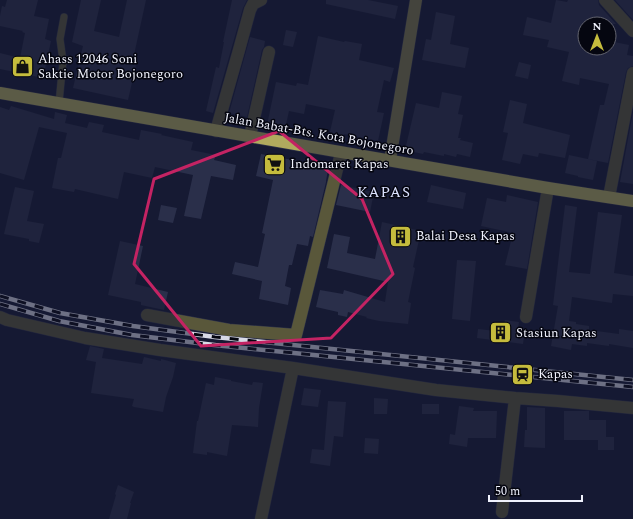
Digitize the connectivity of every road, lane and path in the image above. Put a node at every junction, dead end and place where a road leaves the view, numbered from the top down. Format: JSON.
{"nodes":[{"id":1,"x":261,"y":0,"type":"edge"},
{"id":2,"x":416,"y":0,"type":"edge"},
{"id":3,"x":605,"y":0,"type":"edge"},
{"id":4,"x":64,"y":17,"type":"dead end"},
{"id":5,"x":633,"y":32,"type":"edge"},
{"id":6,"x":269,"y":52,"type":"dead end"},
{"id":7,"x":633,"y":73,"type":"edge"},
{"id":8,"x":0,"y":93,"type":"edge"},
{"id":9,"x":59,"y":103,"type":"junction"},
{"id":10,"x":216,"y":131,"type":"junction"},
{"id":11,"x":250,"y":136,"type":"junction"},
{"id":12,"x":341,"y":153,"type":"junction"},
{"id":13,"x":390,"y":160,"type":"junction"},
{"id":14,"x":548,"y":188,"type":"junction"},
{"id":15,"x":609,"y":197,"type":"junction"},
{"id":16,"x":633,"y":201,"type":"edge"},
{"id":17,"x":147,"y":315,"type":"dead end"},
{"id":18,"x":0,"y":317,"type":"edge"},
{"id":19,"x":526,"y":317,"type":"dead end"},
{"id":20,"x":293,"y":368,"type":"junction"},
{"id":21,"x":515,"y":398,"type":"junction"},
{"id":22,"x":633,"y":408,"type":"edge"},
{"id":23,"x":502,"y":512,"type":"dead end"},
{"id":24,"x":261,"y":519,"type":"edge"}],
"edges":[{"from":1,"to":10,"type":"street"},
{"from":2,"to":13,"type":"street"},
{"from":3,"to":5,"type":"street"},
{"from":4,"to":9,"type":"lane"},
{"from":6,"to":11,"type":"street"},
{"from":7,"to":15,"type":"street"},
{"from":8,"to":9,"type":"highway","name":"Jalan Babat-Bts. Kota Bojonegoro"},
{"from":9,"to":10,"type":"highway","name":"Jalan Babat-Bts. Kota Bojonegoro"},
{"from":10,"to":11,"type":"highway","name":"Jalan Babat-Bts. Kota Bojonegoro"},
{"from":11,"to":12,"type":"highway","name":"Jalan Babat-Bts. Kota Bojonegoro"},
{"from":12,"to":13,"type":"highway","name":"Jalan Babat-Bts. Kota Bojonegoro"},
{"from":12,"to":17,"type":"street"},
{"from":13,"to":14,"type":"highway","name":"Jalan Babat-Bts. Kota Bojonegoro"},
{"from":14,"to":15,"type":"highway","name":"Jalan Babat-Bts. Kota Bojonegoro"},
{"from":14,"to":19,"type":"street"},
{"from":15,"to":16,"type":"highway","name":"Jalan Babat-Bts. Kota Bojonegoro"},
{"from":18,"to":20,"type":"street"},
{"from":20,"to":21,"type":"street"},
{"from":20,"to":24,"type":"street"},
{"from":21,"to":22,"type":"street"},
{"from":21,"to":23,"type":"street"}]}
